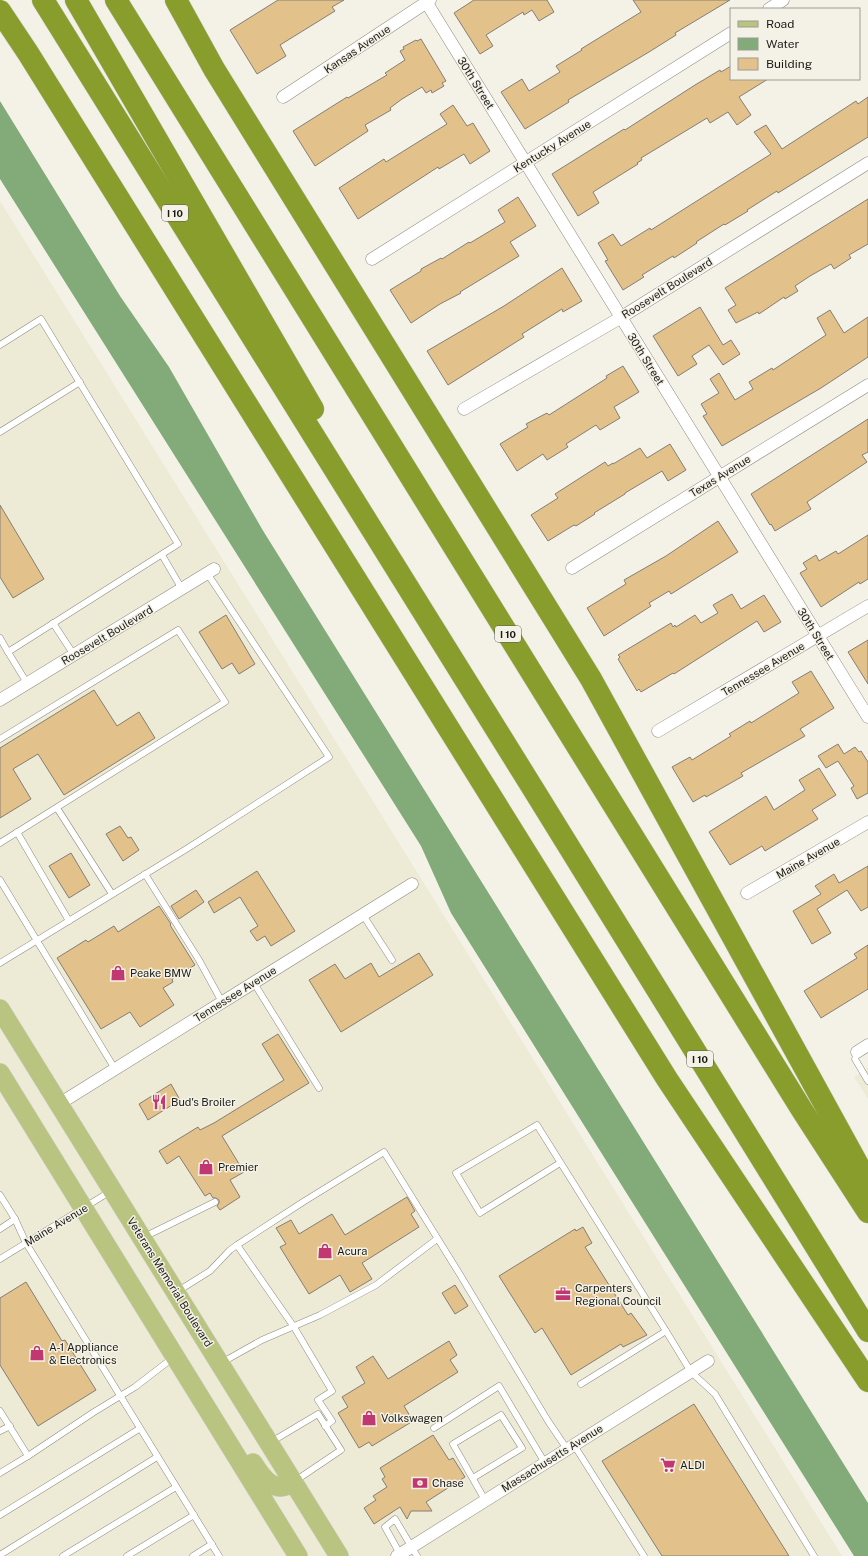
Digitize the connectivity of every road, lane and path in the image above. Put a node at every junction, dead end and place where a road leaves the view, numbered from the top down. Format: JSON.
{"nodes":[{"id":1,"x":39,"y":0,"type":"edge"},
{"id":2,"x":43,"y":0,"type":"edge"},
{"id":3,"x":76,"y":0,"type":"edge"},
{"id":4,"x":116,"y":0,"type":"edge"},
{"id":5,"x":122,"y":0,"type":"edge"},
{"id":6,"x":176,"y":0,"type":"edge"},
{"id":7,"x":783,"y":0,"type":"edge"},
{"id":8,"x":427,"y":1,"type":"edge"},
{"id":9,"x":770,"y":8,"type":"edge"},
{"id":10,"x":0,"y":10,"type":"edge"},
{"id":11,"x":64,"y":34,"type":"junction"},
{"id":12,"x":730,"y":34,"type":"edge"},
{"id":13,"x":150,"y":55,"type":"junction"},
{"id":14,"x":283,"y":97,"type":"dead end"},
{"id":15,"x":526,"y":163,"type":"junction"},
{"id":16,"x":868,"y":163,"type":"edge"},
{"id":17,"x":372,"y":258,"type":"dead end"},
{"id":18,"x":620,"y":318,"type":"junction"},
{"id":19,"x":0,"y":345,"type":"edge"},
{"id":20,"x":80,"y":382,"type":"junction"},
{"id":21,"x":868,"y":385,"type":"edge"},
{"id":22,"x":464,"y":410,"type":"dead end"},
{"id":23,"x":0,"y":432,"type":"edge"},
{"id":24,"x":719,"y":476,"type":"junction"},
{"id":25,"x":162,"y":555,"type":"junction"},
{"id":26,"x":572,"y":568,"type":"dead end"},
{"id":27,"x":211,"y":571,"type":"joint"},
{"id":28,"x":182,"y":588,"type":"junction"},
{"id":29,"x":868,"y":606,"type":"edge"},
{"id":30,"x":53,"y":623,"type":"junction"},
{"id":31,"x":818,"y":637,"type":"junction"},
{"id":32,"x":0,"y":638,"type":"edge"},
{"id":33,"x":8,"y":652,"type":"junction"},
{"id":34,"x":74,"y":655,"type":"junction"},
{"id":35,"x":27,"y":684,"type":"junction"},
{"id":36,"x":0,"y":700,"type":"edge"},
{"id":37,"x":868,"y":717,"type":"edge"},
{"id":38,"x":658,"y":732,"type":"dead end"},
{"id":39,"x":0,"y":739,"type":"edge"},
{"id":40,"x":532,"y":787,"type":"junction"},
{"id":41,"x":56,"y":808,"type":"junction"},
{"id":42,"x":868,"y":822,"type":"edge"},
{"id":43,"x":17,"y":832,"type":"junction"},
{"id":44,"x":0,"y":843,"type":"edge"},
{"id":45,"x":145,"y":874,"type":"junction"},
{"id":46,"x":0,"y":880,"type":"edge"},
{"id":47,"x":412,"y":884,"type":"dead end"},
{"id":48,"x":747,"y":893,"type":"dead end"},
{"id":49,"x":112,"y":894,"type":"junction"},
{"id":50,"x":363,"y":915,"type":"junction"},
{"id":51,"x":69,"y":921,"type":"junction"},
{"id":52,"x":37,"y":940,"type":"junction"},
{"id":53,"x":392,"y":960,"type":"dead end"},
{"id":54,"x":0,"y":963,"type":"edge"},
{"id":55,"x":254,"y":983,"type":"junction"},
{"id":56,"x":222,"y":1002,"type":"junction"},
{"id":57,"x":0,"y":1008,"type":"edge"},
{"id":58,"x":0,"y":1032,"type":"edge"},
{"id":59,"x":868,"y":1045,"type":"edge"},
{"id":60,"x":857,"y":1052,"type":"joint"},
{"id":61,"x":115,"y":1069,"type":"junction"},
{"id":62,"x":0,"y":1073,"type":"edge"},
{"id":63,"x":868,"y":1081,"type":"edge"},
{"id":64,"x":319,"y":1088,"type":"dead end"},
{"id":65,"x":59,"y":1104,"type":"junction"},
{"id":66,"x":72,"y":1125,"type":"junction"},
{"id":67,"x":560,"y":1163,"type":"junction"},
{"id":68,"x":868,"y":1183,"type":"edge"},
{"id":69,"x":113,"y":1191,"type":"junction"},
{"id":70,"x":0,"y":1195,"type":"edge"},
{"id":71,"x":215,"y":1202,"type":"dead end"},
{"id":72,"x":84,"y":1208,"type":"junction"},
{"id":73,"x":868,"y":1212,"type":"edge"},
{"id":74,"x":15,"y":1219,"type":"junction"},
{"id":75,"x":0,"y":1229,"type":"edge"},
{"id":76,"x":142,"y":1238,"type":"junction"},
{"id":77,"x":437,"y":1239,"type":"junction"},
{"id":78,"x":26,"y":1243,"type":"junction"},
{"id":79,"x":237,"y":1245,"type":"junction"},
{"id":80,"x":0,"y":1259,"type":"edge"},
{"id":81,"x":176,"y":1292,"type":"junction"},
{"id":82,"x":294,"y":1327,"type":"junction"},
{"id":83,"x":666,"y":1331,"type":"junction"},
{"id":84,"x":868,"y":1331,"type":"edge"},
{"id":85,"x":175,"y":1356,"type":"junction"},
{"id":86,"x":708,"y":1361,"type":"dead end"},
{"id":87,"x":220,"y":1364,"type":"junction"},
{"id":88,"x":691,"y":1372,"type":"junction"},
{"id":89,"x":868,"y":1381,"type":"edge"},
{"id":90,"x":581,"y":1384,"type":"dead end"},
{"id":91,"x":119,"y":1397,"type":"junction"},
{"id":92,"x":0,"y":1411,"type":"edge"},
{"id":93,"x":10,"y":1426,"type":"junction"},
{"id":94,"x":326,"y":1426,"type":"junction"},
{"id":95,"x":434,"y":1428,"type":"dead end"},
{"id":96,"x":140,"y":1429,"type":"junction"},
{"id":97,"x":0,"y":1431,"type":"edge"},
{"id":98,"x":270,"y":1443,"type":"junction"},
{"id":99,"x":570,"y":1447,"type":"junction"},
{"id":100,"x":28,"y":1456,"type":"junction"},
{"id":101,"x":157,"y":1457,"type":"junction"},
{"id":102,"x":545,"y":1463,"type":"junction"},
{"id":103,"x":0,"y":1473,"type":"edge"},
{"id":104,"x":473,"y":1478,"type":"junction"},
{"id":105,"x":293,"y":1482,"type":"junction"},
{"id":106,"x":176,"y":1487,"type":"junction"},
{"id":107,"x":484,"y":1500,"type":"junction"},
{"id":108,"x":0,"y":1515,"type":"edge"},
{"id":109,"x":194,"y":1515,"type":"junction"},
{"id":110,"x":212,"y":1544,"type":"junction"},
{"id":111,"x":414,"y":1552,"type":"edge"},
{"id":112,"x":0,"y":1555,"type":"edge"},
{"id":113,"x":398,"y":1555,"type":"edge"},
{"id":114,"x":63,"y":1556,"type":"edge"},
{"id":115,"x":127,"y":1556,"type":"edge"},
{"id":116,"x":193,"y":1556,"type":"edge"},
{"id":117,"x":219,"y":1556,"type":"edge"},
{"id":118,"x":298,"y":1556,"type":"edge"},
{"id":119,"x":339,"y":1556,"type":"edge"},
{"id":120,"x":644,"y":1556,"type":"edge"},
{"id":121,"x":814,"y":1556,"type":"edge"}],
"edges":[{"from":1,"to":11,"type":"highway"},
{"from":2,"to":11,"type":"highway","number":"I 10"},
{"from":3,"to":40,"type":"highway"},
{"from":4,"to":13,"type":"highway","number":"I 10"},
{"from":5,"to":13,"type":"highway"},
{"from":6,"to":68,"type":"highway"},
{"from":7,"to":9,"type":"street"},
{"from":8,"to":14,"type":"street","name":"Kansas Avenue"},
{"from":8,"to":15,"type":"street","name":"30th Street"},
{"from":10,"to":89,"type":"highway"},
{"from":11,"to":40,"type":"highway","number":"I 10"},
{"from":12,"to":15,"type":"street","name":"Kentucky Avenue"},
{"from":13,"to":73,"type":"highway","number":"I 10"},
{"from":15,"to":17,"type":"street","name":"Kentucky Avenue"},
{"from":15,"to":18,"type":"street","name":"30th Street"},
{"from":16,"to":18,"type":"street","name":"Roosevelt Boulevard"},
{"from":18,"to":22,"type":"street","name":"Roosevelt Boulevard"},
{"from":18,"to":24,"type":"street","name":"30th Street"},
{"from":19,"to":20,"type":"lane"},
{"from":20,"to":23,"type":"lane"},
{"from":20,"to":25,"type":"lane"},
{"from":21,"to":24,"type":"street","name":"Texas Avenue"},
{"from":24,"to":26,"type":"street","name":"Texas Avenue"},
{"from":24,"to":31,"type":"street","name":"30th Street"},
{"from":25,"to":28,"type":"lane"},
{"from":25,"to":30,"type":"lane"},
{"from":27,"to":28,"type":"street","name":"Roosevelt Boulevard"},
{"from":27,"to":45,"type":"lane"},
{"from":28,"to":34,"type":"street","name":"Roosevelt Boulevard"},
{"from":29,"to":31,"type":"street","name":"Tennessee Avenue"},
{"from":30,"to":33,"type":"lane"},
{"from":30,"to":34,"type":"lane"},
{"from":31,"to":37,"type":"street","name":"30th Street"},
{"from":31,"to":38,"type":"street","name":"Tennessee Avenue"},
{"from":32,"to":33,"type":"lane"},
{"from":33,"to":35,"type":"lane"},
{"from":34,"to":35,"type":"street","name":"Roosevelt Boulevard"},
{"from":35,"to":36,"type":"street","name":"Roosevelt Boulevard"},
{"from":39,"to":41,"type":"lane"},
{"from":40,"to":84,"type":"highway","number":"I 10"},
{"from":41,"to":43,"type":"lane"},
{"from":41,"to":49,"type":"lane"},
{"from":42,"to":48,"type":"street","name":"Maine Avenue"},
{"from":43,"to":44,"type":"lane"},
{"from":43,"to":51,"type":"lane"},
{"from":45,"to":49,"type":"lane"},
{"from":45,"to":56,"type":"lane"},
{"from":46,"to":52,"type":"lane"},
{"from":47,"to":50,"type":"street","name":"Tennessee Avenue"},
{"from":49,"to":51,"type":"lane"},
{"from":50,"to":53,"type":"lane"},
{"from":50,"to":55,"type":"street","name":"Tennessee Avenue"},
{"from":51,"to":52,"type":"lane"},
{"from":52,"to":54,"type":"lane"},
{"from":52,"to":61,"type":"lane"},
{"from":55,"to":56,"type":"street","name":"Tennessee Avenue"},
{"from":55,"to":64,"type":"lane"},
{"from":56,"to":61,"type":"street","name":"Tennessee Avenue"},
{"from":57,"to":65,"type":"main road","name":"Veterans Memorial Boulevard"},
{"from":58,"to":66,"type":"main road"},
{"from":59,"to":60,"type":"street"},
{"from":60,"to":63,"type":"lane"},
{"from":61,"to":65,"type":"street","name":"Tennessee Avenue"},
{"from":62,"to":72,"type":"main road"},
{"from":65,"to":66,"type":"main road","name":"Veterans Memorial Boulevard"},
{"from":66,"to":69,"type":"main road","name":"Veterans Memorial Boulevard"},
{"from":67,"to":67,"type":"lane"},
{"from":67,"to":83,"type":"lane"},
{"from":69,"to":72,"type":"lane","name":"Maine Avenue"},
{"from":69,"to":76,"type":"main road","name":"Veterans Memorial Boulevard"},
{"from":70,"to":74,"type":"lane"},
{"from":71,"to":76,"type":"lane"},
{"from":72,"to":78,"type":"lane","name":"Maine Avenue"},
{"from":72,"to":85,"type":"main road"},
{"from":74,"to":75,"type":"lane"},
{"from":74,"to":78,"type":"lane"},
{"from":76,"to":81,"type":"main road","name":"Veterans Memorial Boulevard"},
{"from":77,"to":79,"type":"lane"},
{"from":77,"to":82,"type":"lane"},
{"from":77,"to":99,"type":"lane"},
{"from":78,"to":80,"type":"lane","name":"Maine Avenue"},
{"from":78,"to":91,"type":"lane"},
{"from":79,"to":81,"type":"lane"},
{"from":79,"to":82,"type":"lane"},
{"from":81,"to":87,"type":"main road","name":"Veterans Memorial Boulevard"},
{"from":82,"to":87,"type":"lane"},
{"from":82,"to":94,"type":"lane"},
{"from":83,"to":88,"type":"lane"},
{"from":83,"to":90,"type":"lane"},
{"from":85,"to":91,"type":"lane"},
{"from":85,"to":105,"type":"main road"},
{"from":85,"to":118,"type":"main road"},
{"from":86,"to":88,"type":"street","name":"Massachusetts Avenue"},
{"from":87,"to":98,"type":"main road","name":"Veterans Memorial Boulevard"},
{"from":88,"to":99,"type":"street","name":"Massachusetts Avenue"},
{"from":88,"to":121,"type":"lane"},
{"from":91,"to":96,"type":"lane"},
{"from":91,"to":100,"type":"lane"},
{"from":92,"to":93,"type":"lane"},
{"from":93,"to":97,"type":"lane"},
{"from":93,"to":100,"type":"lane"},
{"from":94,"to":98,"type":"lane"},
{"from":94,"to":105,"type":"lane"},
{"from":95,"to":102,"type":"lane"},
{"from":96,"to":101,"type":"lane"},
{"from":96,"to":108,"type":"lane"},
{"from":98,"to":105,"type":"main road","name":"Veterans Memorial Boulevard"},
{"from":99,"to":102,"type":"street","name":"Massachusetts Avenue"},
{"from":99,"to":120,"type":"lane"},
{"from":100,"to":103,"type":"lane"},
{"from":101,"to":106,"type":"lane"},
{"from":101,"to":112,"type":"lane"},
{"from":102,"to":107,"type":"street","name":"Massachusetts Avenue"},
{"from":104,"to":104,"type":"lane"},
{"from":104,"to":107,"type":"lane"},
{"from":105,"to":119,"type":"main road","name":"Veterans Memorial Boulevard"},
{"from":106,"to":109,"type":"lane"},
{"from":106,"to":114,"type":"lane"},
{"from":107,"to":111,"type":"street","name":"Massachusetts Avenue"},
{"from":109,"to":110,"type":"lane"},
{"from":109,"to":115,"type":"lane"},
{"from":110,"to":116,"type":"lane"},
{"from":110,"to":117,"type":"lane"},
{"from":111,"to":113,"type":"street","name":"Massachusetts Avenue"},
{"from":111,"to":113,"type":"lane"}]}
